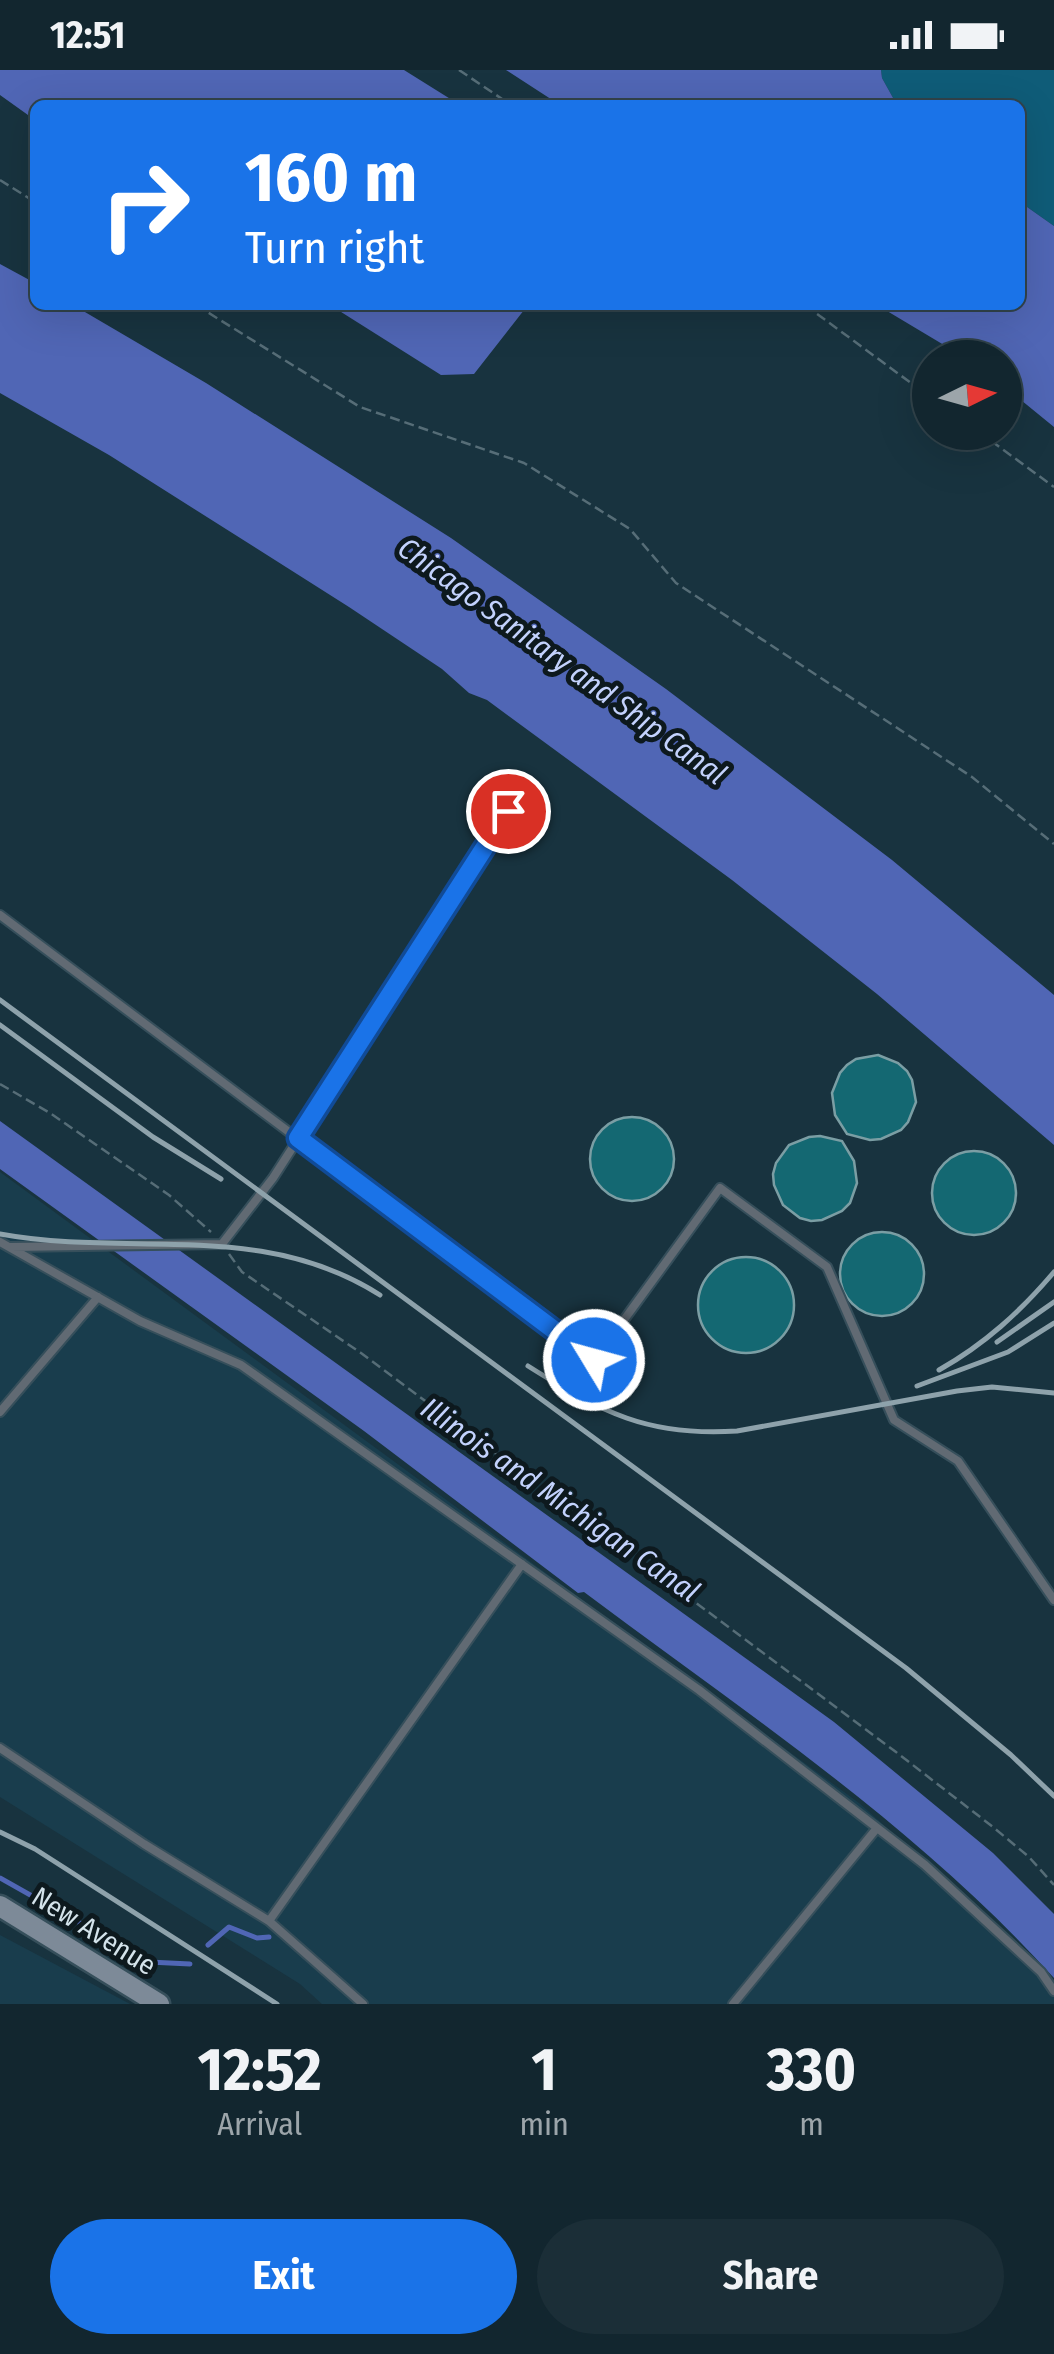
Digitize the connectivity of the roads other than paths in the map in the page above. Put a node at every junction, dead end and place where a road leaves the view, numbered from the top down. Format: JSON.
{"nodes":[{"id":1,"x":508,"y":811,"type":"dead end"},
{"id":2,"x":0,"y":915,"type":"edge"},
{"id":3,"x":298,"y":1138,"type":"junction"},
{"id":4,"x":4,"y":1245,"type":"edge"},
{"id":5,"x":98,"y":1298,"type":"junction"},
{"id":6,"x":0,"y":1412,"type":"edge"},
{"id":7,"x":522,"y":1564,"type":"junction"},
{"id":8,"x":1054,"y":1600,"type":"edge"},
{"id":9,"x":0,"y":1748,"type":"edge"},
{"id":10,"x":877,"y":1828,"type":"junction"},
{"id":11,"x":0,"y":1906,"type":"edge"},
{"id":12,"x":269,"y":1921,"type":"junction"},
{"id":13,"x":1054,"y":1991,"type":"edge"},
{"id":14,"x":159,"y":2004,"type":"edge"},
{"id":15,"x":363,"y":2004,"type":"edge"},
{"id":16,"x":733,"y":2004,"type":"edge"}],
"edges":[{"from":1,"to":3,"type":"lane"},
{"from":2,"to":3,"type":"lane"},
{"from":3,"to":4,"type":"lane"},
{"from":3,"to":8,"type":"lane"},
{"from":4,"to":5,"type":"lane"},
{"from":5,"to":6,"type":"lane"},
{"from":5,"to":7,"type":"lane"},
{"from":7,"to":10,"type":"lane"},
{"from":7,"to":12,"type":"lane"},
{"from":9,"to":12,"type":"lane"},
{"from":10,"to":13,"type":"lane"},
{"from":10,"to":16,"type":"lane"},
{"from":11,"to":14,"type":"main road","name":"New Avenue"},
{"from":12,"to":15,"type":"lane"}]}
